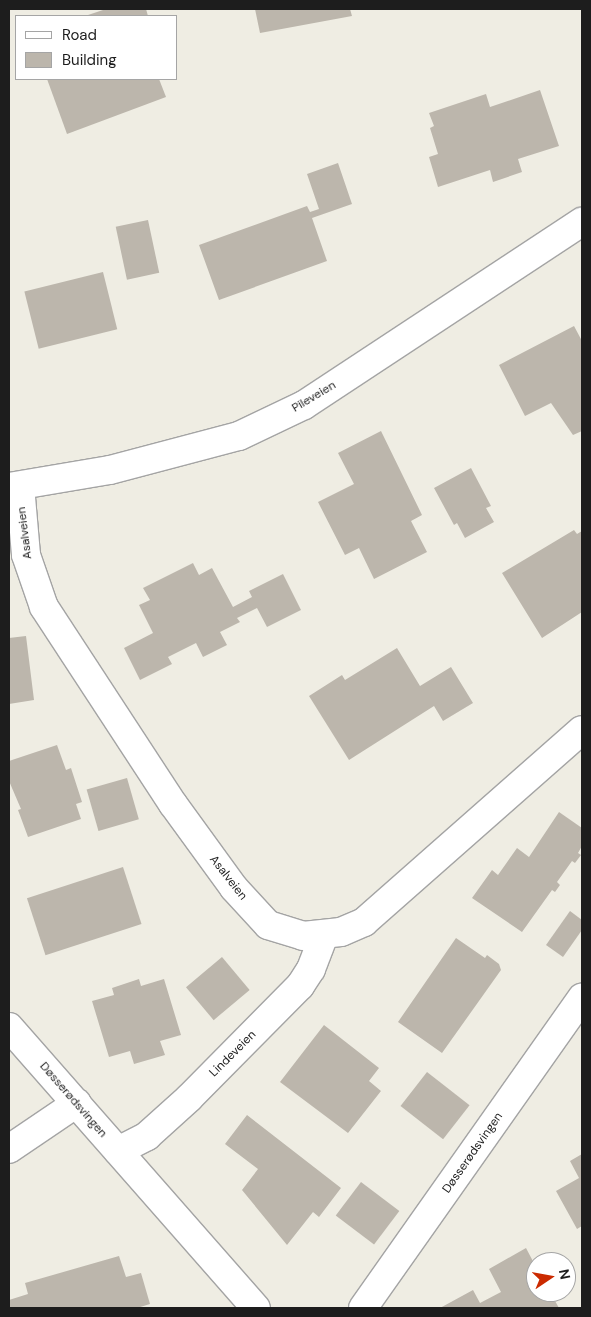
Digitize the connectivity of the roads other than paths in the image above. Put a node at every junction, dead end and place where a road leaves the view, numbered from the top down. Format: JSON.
{"nodes":[{"id":1,"x":582,"y":222,"type":"edge"},
{"id":2,"x":14,"y":486,"type":"edge"},
{"id":3,"x":582,"y":730,"type":"edge"},
{"id":4,"x":324,"y":935,"type":"junction"},
{"id":5,"x":582,"y":998,"type":"edge"},
{"id":6,"x":9,"y":1027,"type":"edge"},
{"id":7,"x":76,"y":1103,"type":"junction"},
{"id":8,"x":9,"y":1149,"type":"edge"},
{"id":9,"x":118,"y":1152,"type":"junction"},
{"id":10,"x":256,"y":1308,"type":"edge"},
{"id":11,"x":363,"y":1308,"type":"edge"}],
"edges":[{"from":1,"to":2,"type":"street","name":"Pileveien"},
{"from":2,"to":4,"type":"street","name":"Asalveien"},
{"from":3,"to":4,"type":"street","name":"Asalveien"},
{"from":4,"to":9,"type":"street","name":"Lindeveien"},
{"from":5,"to":11,"type":"street","name":"Døsserødsvingen"},
{"from":6,"to":7,"type":"street","name":"Døsserødsvingen"},
{"from":7,"to":8,"type":"street"},
{"from":7,"to":9,"type":"street","name":"Døsserødsvingen"},
{"from":9,"to":10,"type":"street","name":"Døsserødsvingen"}]}
